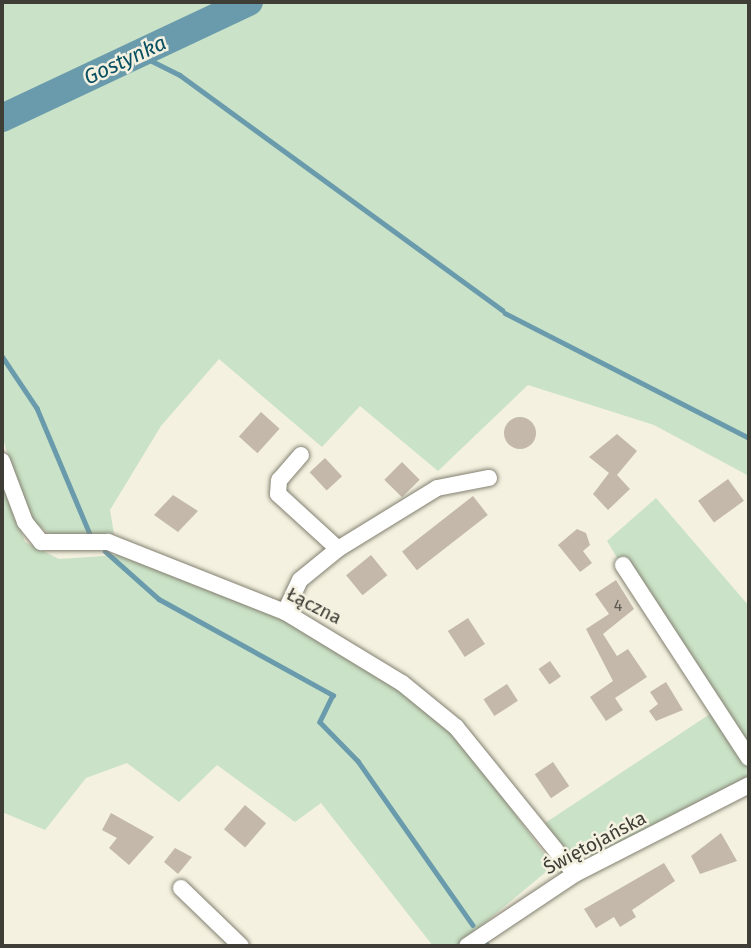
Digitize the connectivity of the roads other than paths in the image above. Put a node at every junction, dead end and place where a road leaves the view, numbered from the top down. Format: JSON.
{"nodes":[{"id":1,"x":301,"y":455,"type":"dead end"},
{"id":2,"x":2,"y":461,"type":"edge"},
{"id":3,"x":489,"y":478,"type":"dead end"},
{"id":4,"x":338,"y":549,"type":"junction"},
{"id":5,"x":623,"y":565,"type":"dead end"},
{"id":6,"x":285,"y":612,"type":"junction"},
{"id":7,"x":749,"y":758,"type":"edge"},
{"id":8,"x":749,"y":785,"type":"edge"},
{"id":9,"x":575,"y":874,"type":"junction"},
{"id":10,"x":181,"y":888,"type":"dead end"},
{"id":11,"x":241,"y":946,"type":"edge"},
{"id":12,"x":467,"y":946,"type":"edge"}],
"edges":[{"from":1,"to":4,"type":"street"},
{"from":2,"to":6,"type":"street","name":"Łączna"},
{"from":3,"to":4,"type":"street"},
{"from":4,"to":6,"type":"street"},
{"from":5,"to":7,"type":"street"},
{"from":6,"to":9,"type":"street","name":"Łączna"},
{"from":8,"to":9,"type":"street","name":"Świętojańska"},
{"from":9,"to":12,"type":"street","name":"Świętojańska"},
{"from":10,"to":11,"type":"street"}]}
